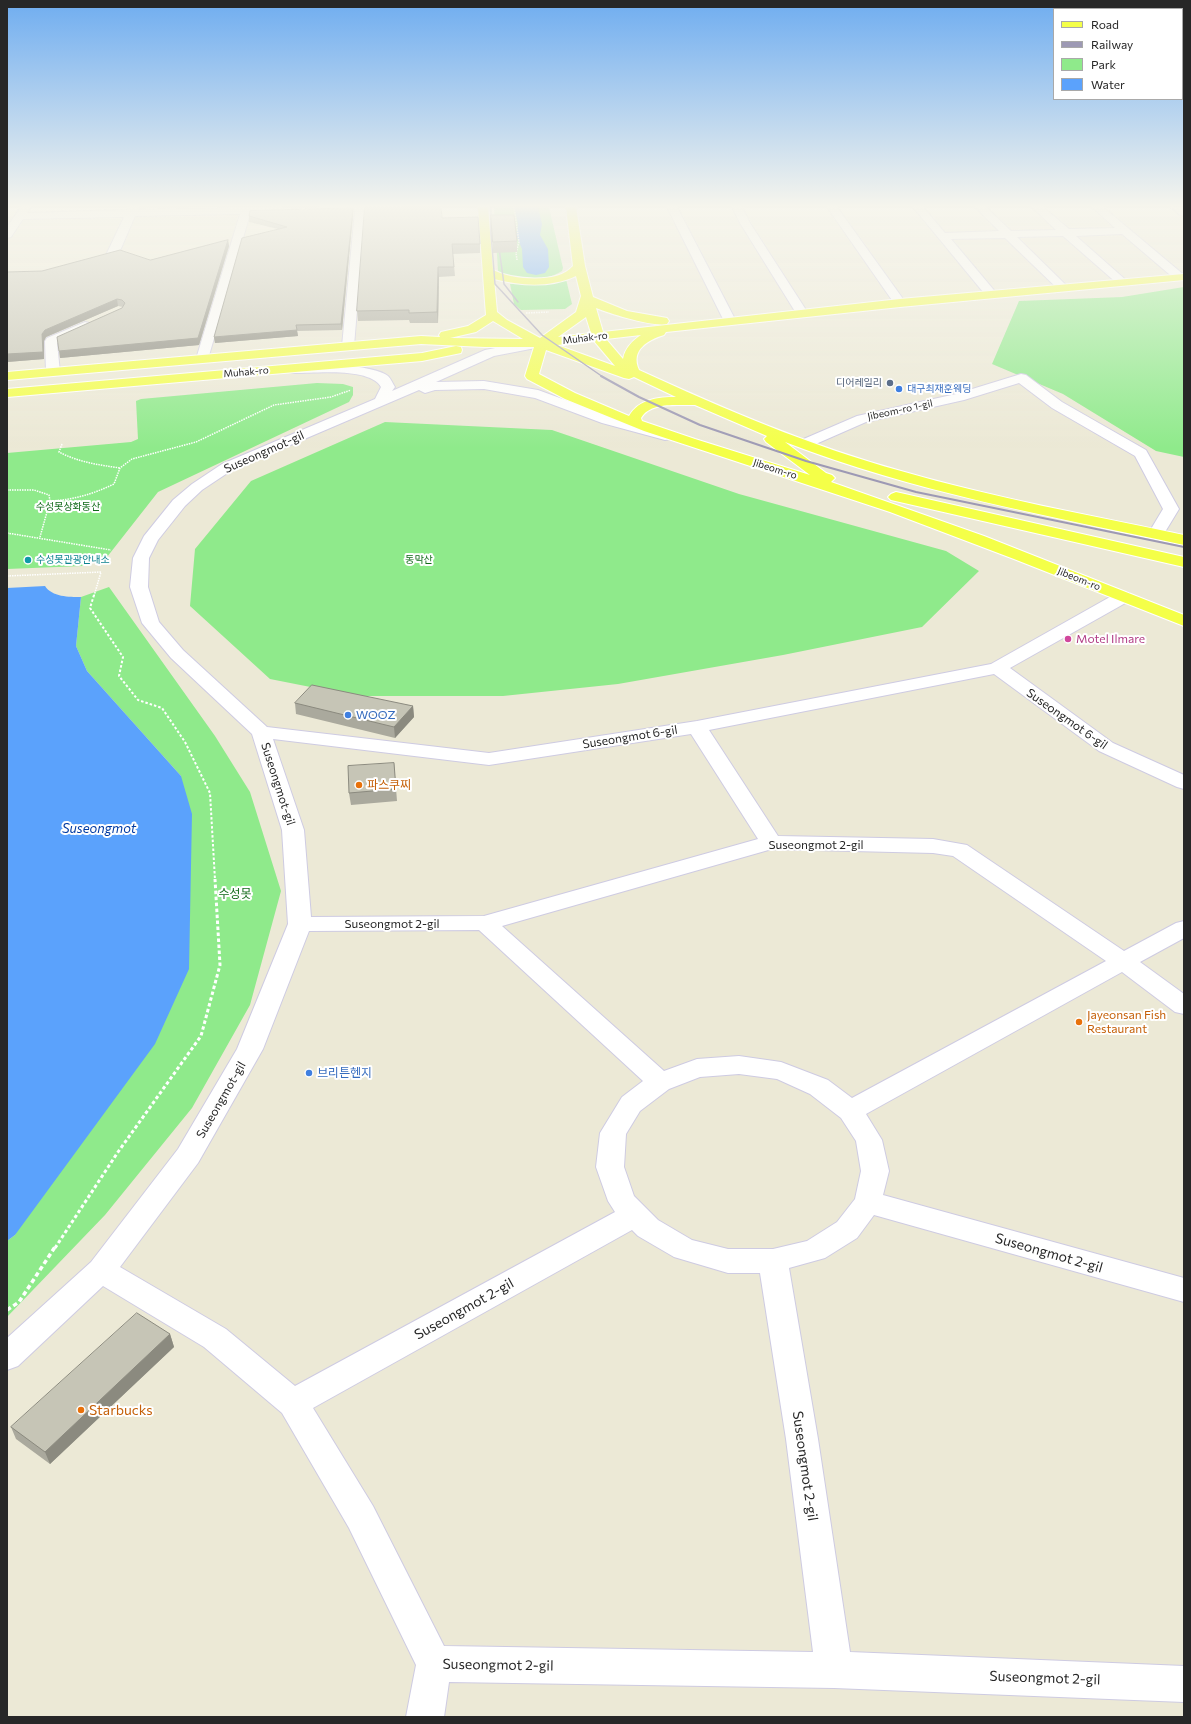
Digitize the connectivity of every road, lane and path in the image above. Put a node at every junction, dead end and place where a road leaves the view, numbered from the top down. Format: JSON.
{"nodes":[{"id":1,"x":223,"y":287,"type":"edge"},
{"id":2,"x":353,"y":287,"type":"edge"},
{"id":3,"x":489,"y":287,"type":"edge"},
{"id":4,"x":584,"y":287,"type":"edge"},
{"id":5,"x":713,"y":287,"type":"edge"},
{"id":6,"x":786,"y":287,"type":"edge"},
{"id":7,"x":889,"y":287,"type":"edge"},
{"id":8,"x":986,"y":287,"type":"edge"},
{"id":9,"x":1079,"y":287,"type":"edge"},
{"id":10,"x":1064,"y":289,"type":"joint"},
{"id":11,"x":992,"y":295,"type":"junction"},
{"id":12,"x":586,"y":298,"type":"junction"},
{"id":13,"x":900,"y":303,"type":"junction"},
{"id":14,"x":802,"y":313,"type":"junction"},
{"id":15,"x":493,"y":316,"type":"junction"},
{"id":16,"x":99,"y":320,"type":"edge"},
{"id":17,"x":730,"y":321,"type":"junction"},
{"id":18,"x":709,"y":323,"type":"junction"},
{"id":19,"x":683,"y":326,"type":"junction"},
{"id":20,"x":598,"y":337,"type":"junction"},
{"id":21,"x":421,"y":340,"type":"junction"},
{"id":22,"x":484,"y":343,"type":"junction"},
{"id":23,"x":542,"y":343,"type":"junction"},
{"id":24,"x":348,"y":346,"type":"junction"},
{"id":25,"x":202,"y":359,"type":"junction"},
{"id":26,"x":281,"y":369,"type":"junction"},
{"id":27,"x":53,"y":372,"type":"junction"},
{"id":28,"x":633,"y":372,"type":"junction"},
{"id":29,"x":7,"y":376,"type":"edge"},
{"id":30,"x":352,"y":389,"type":"dead end"},
{"id":31,"x":675,"y":391,"type":"junction"},
{"id":32,"x":7,"y":392,"type":"edge"},
{"id":33,"x":380,"y":402,"type":"junction"},
{"id":34,"x":699,"y":403,"type":"junction"},
{"id":35,"x":636,"y":423,"type":"junction"},
{"id":36,"x":753,"y":425,"type":"junction"},
{"id":37,"x":689,"y":442,"type":"junction"},
{"id":38,"x":62,"y":444,"type":"dead end"},
{"id":39,"x":804,"y":444,"type":"junction"},
{"id":40,"x":120,"y":468,"type":"junction"},
{"id":41,"x":7,"y":490,"type":"edge"},
{"id":42,"x":50,"y":501,"type":"junction"},
{"id":43,"x":7,"y":533,"type":"edge"},
{"id":44,"x":1156,"y":534,"type":"junction"},
{"id":45,"x":40,"y":537,"type":"junction"},
{"id":46,"x":1184,"y":540,"type":"edge"},
{"id":47,"x":111,"y":550,"type":"dead end"},
{"id":48,"x":1184,"y":562,"type":"edge"},
{"id":49,"x":7,"y":576,"type":"edge"},
{"id":50,"x":1123,"y":597,"type":"junction"},
{"id":51,"x":1184,"y":621,"type":"edge"},
{"id":52,"x":997,"y":668,"type":"junction"},
{"id":53,"x":698,"y":727,"type":"junction"},
{"id":54,"x":260,"y":732,"type":"junction"},
{"id":55,"x":1184,"y":783,"type":"edge"},
{"id":56,"x":771,"y":842,"type":"junction"},
{"id":57,"x":485,"y":923,"type":"junction"},
{"id":58,"x":300,"y":924,"type":"junction"},
{"id":59,"x":1184,"y":928,"type":"edge"},
{"id":60,"x":1124,"y":962,"type":"junction"},
{"id":61,"x":1184,"y":1006,"type":"edge"},
{"id":62,"x":660,"y":1082,"type":"junction"},
{"id":63,"x":850,"y":1111,"type":"junction"},
{"id":64,"x":868,"y":1202,"type":"junction"},
{"id":65,"x":634,"y":1215,"type":"junction"},
{"id":66,"x":773,"y":1262,"type":"junction"},
{"id":67,"x":101,"y":1270,"type":"junction"},
{"id":68,"x":1184,"y":1290,"type":"edge"},
{"id":69,"x":7,"y":1310,"type":"edge"},
{"id":70,"x":7,"y":1357,"type":"edge"},
{"id":71,"x":293,"y":1403,"type":"junction"},
{"id":72,"x":434,"y":1664,"type":"junction"},
{"id":73,"x":834,"y":1670,"type":"junction"},
{"id":74,"x":1184,"y":1684,"type":"edge"},
{"id":75,"x":425,"y":1717,"type":"edge"}],
"edges":[{"from":1,"to":25,"type":"street"},
{"from":2,"to":24,"type":"street"},
{"from":3,"to":15,"type":"main road"},
{"from":4,"to":12,"type":"main road"},
{"from":5,"to":17,"type":"street"},
{"from":6,"to":14,"type":"street"},
{"from":7,"to":13,"type":"street"},
{"from":8,"to":11,"type":"street"},
{"from":9,"to":10,"type":"main road","name":"Muhak-ro"},
{"from":10,"to":11,"type":"main road","name":"Muhak-ro"},
{"from":11,"to":13,"type":"main road","name":"Muhak-ro"},
{"from":12,"to":18,"type":"main road"},
{"from":12,"to":20,"type":"main road"},
{"from":12,"to":23,"type":"main road"},
{"from":13,"to":14,"type":"main road","name":"Muhak-ro"},
{"from":14,"to":17,"type":"main road","name":"Muhak-ro"},
{"from":15,"to":21,"type":"main road"},
{"from":15,"to":23,"type":"main road"},
{"from":16,"to":27,"type":"street"},
{"from":17,"to":18,"type":"main road","name":"Muhak-ro"},
{"from":18,"to":19,"type":"main road","name":"Muhak-ro"},
{"from":19,"to":20,"type":"main road","name":"Muhak-ro"},
{"from":19,"to":28,"type":"main road"},
{"from":20,"to":23,"type":"main road","name":"Muhak-ro"},
{"from":20,"to":28,"type":"main road"},
{"from":21,"to":22,"type":"main road","name":"Muhak-ro"},
{"from":21,"to":24,"type":"main road","name":"Muhak-ro"},
{"from":22,"to":23,"type":"main road","name":"Muhak-ro"},
{"from":22,"to":26,"type":"main road","name":"Muhak-ro"},
{"from":23,"to":31,"type":"main road"},
{"from":23,"to":33,"type":"street","name":"Suseongmot-gil"},
{"from":23,"to":35,"type":"main road","name":"Jibeom-ro"},
{"from":24,"to":25,"type":"main road","name":"Muhak-ro"},
{"from":25,"to":27,"type":"main road","name":"Muhak-ro"},
{"from":26,"to":32,"type":"main road","name":"Muhak-ro"},
{"from":26,"to":33,"type":"street"},
{"from":27,"to":29,"type":"main road","name":"Muhak-ro"},
{"from":28,"to":31,"type":"main road"},
{"from":30,"to":40,"type":"path"},
{"from":31,"to":34,"type":"main road"},
{"from":33,"to":37,"type":"street"},
{"from":33,"to":54,"type":"street","name":"Suseongmot-gil"},
{"from":34,"to":35,"type":"main road"},
{"from":34,"to":36,"type":"main road"},
{"from":35,"to":37,"type":"main road","name":"Jibeom-ro"},
{"from":36,"to":39,"type":"main road"},
{"from":36,"to":48,"type":"main road"},
{"from":37,"to":50,"type":"main road","name":"Jibeom-ro"},
{"from":38,"to":40,"type":"path"},
{"from":39,"to":44,"type":"main road"},
{"from":39,"to":44,"type":"street","name":"Jibeom-ro 1-gil"},
{"from":40,"to":42,"type":"path"},
{"from":41,"to":42,"type":"path"},
{"from":42,"to":45,"type":"path"},
{"from":43,"to":45,"type":"path"},
{"from":44,"to":46,"type":"main road"},
{"from":45,"to":47,"type":"path"},
{"from":49,"to":69,"type":"path"},
{"from":50,"to":51,"type":"main road","name":"Jibeom-ro"},
{"from":50,"to":52,"type":"street","name":"Suseongmot 6-gil"},
{"from":52,"to":53,"type":"street","name":"Suseongmot 6-gil"},
{"from":52,"to":55,"type":"street","name":"Suseongmot 6-gil"},
{"from":53,"to":54,"type":"street","name":"Suseongmot 6-gil"},
{"from":53,"to":56,"type":"street"},
{"from":54,"to":58,"type":"street","name":"Suseongmot-gil"},
{"from":56,"to":57,"type":"street","name":"Suseongmot 2-gil"},
{"from":56,"to":60,"type":"street","name":"Suseongmot 2-gil"},
{"from":57,"to":58,"type":"street","name":"Suseongmot 2-gil"},
{"from":57,"to":62,"type":"street"},
{"from":58,"to":67,"type":"street","name":"Suseongmot-gil"},
{"from":59,"to":60,"type":"street"},
{"from":60,"to":61,"type":"street","name":"Suseongmot 2-gil"},
{"from":60,"to":63,"type":"street"},
{"from":62,"to":63,"type":"street"},
{"from":62,"to":65,"type":"street"},
{"from":63,"to":64,"type":"street"},
{"from":64,"to":66,"type":"street"},
{"from":64,"to":68,"type":"street","name":"Suseongmot 2-gil"},
{"from":65,"to":66,"type":"street"},
{"from":65,"to":71,"type":"street","name":"Suseongmot 2-gil"},
{"from":66,"to":73,"type":"street","name":"Suseongmot 2-gil"},
{"from":67,"to":70,"type":"street","name":"Suseongmot-gil"},
{"from":67,"to":71,"type":"street","name":"Suseongmot 2-gil"},
{"from":71,"to":72,"type":"street","name":"Suseongmot 2-gil"},
{"from":72,"to":73,"type":"street","name":"Suseongmot 2-gil"},
{"from":72,"to":75,"type":"street"},
{"from":73,"to":74,"type":"street","name":"Suseongmot 2-gil"}]}
